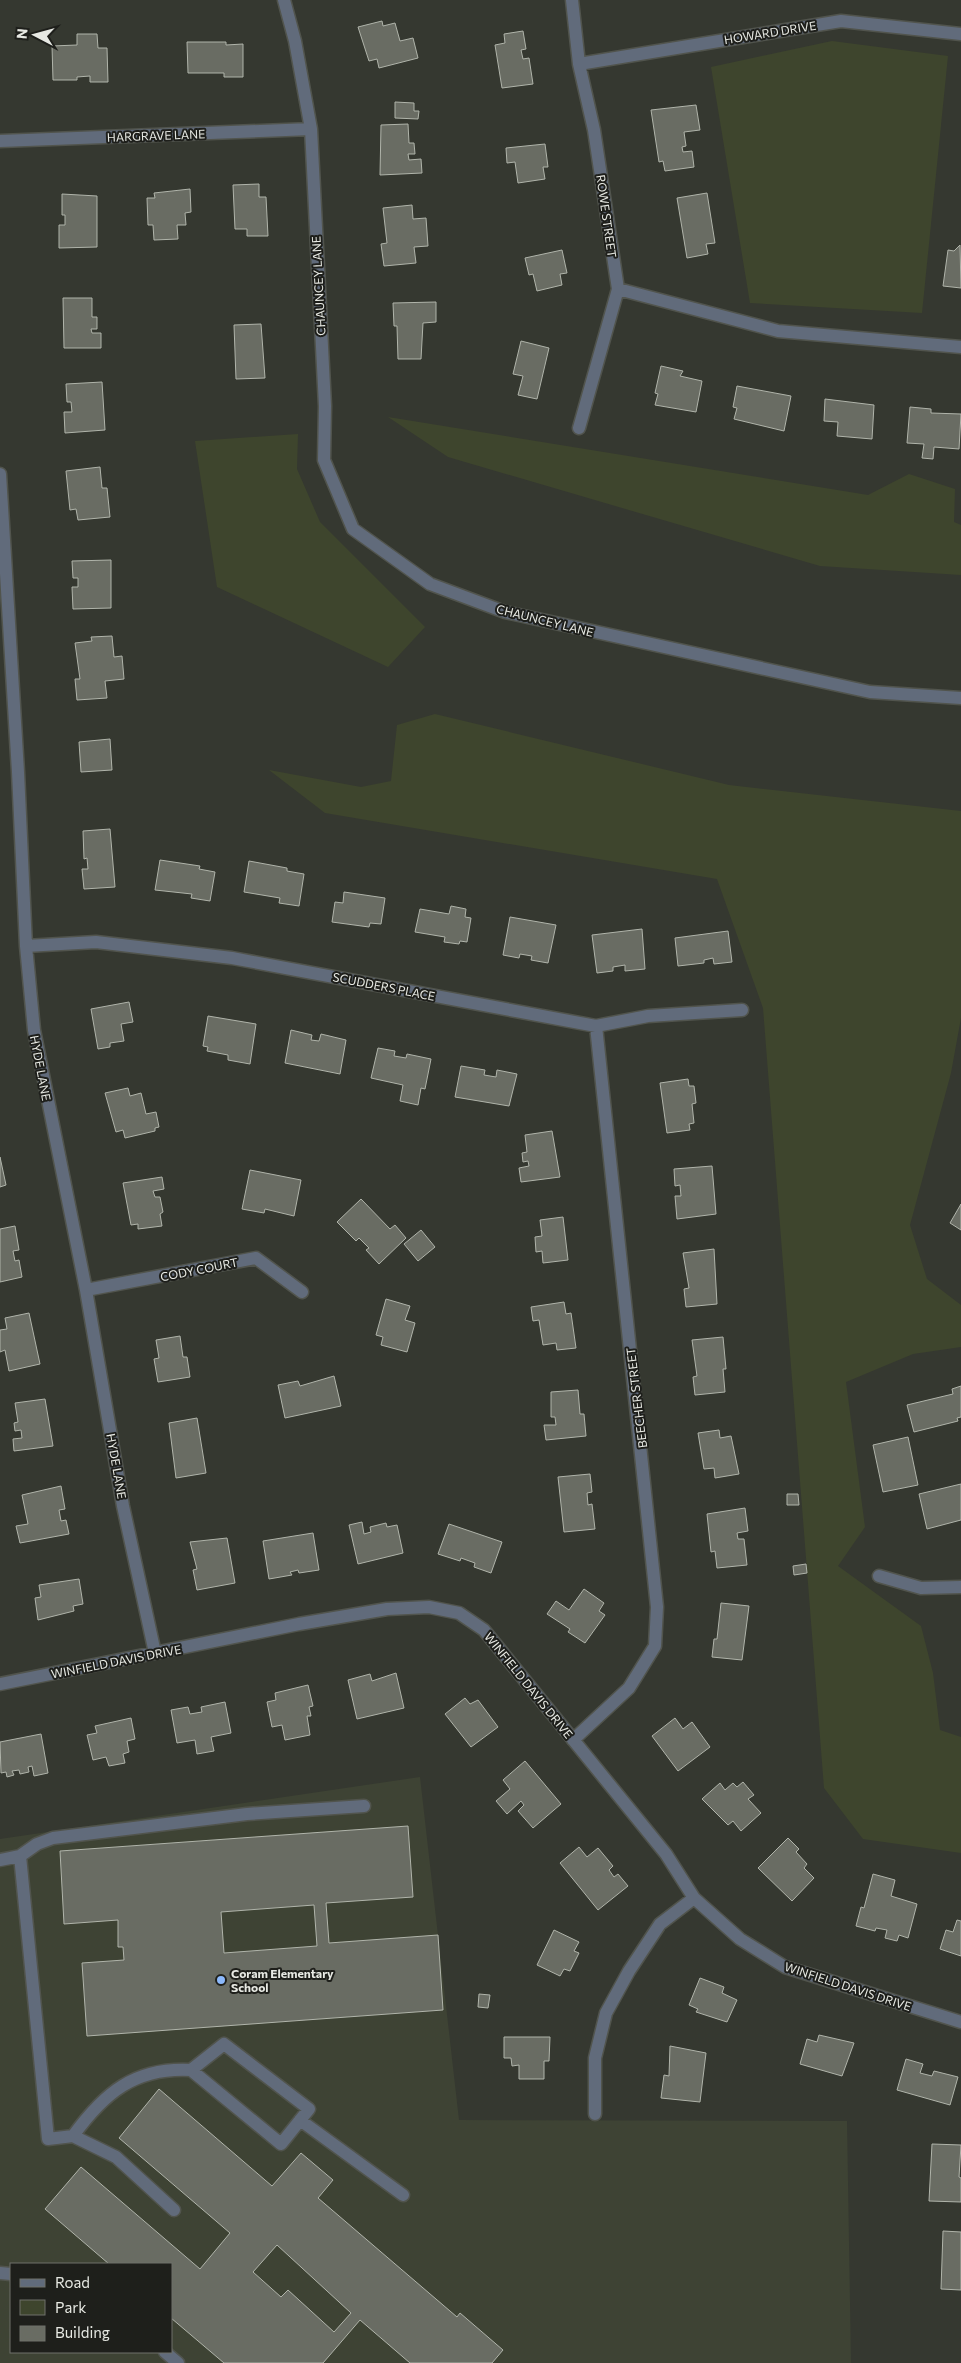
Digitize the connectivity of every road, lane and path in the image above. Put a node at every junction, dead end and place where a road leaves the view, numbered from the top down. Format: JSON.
{"nodes":[{"id":1,"x":284,"y":0,"type":"edge"},
{"id":2,"x":572,"y":0,"type":"edge"},
{"id":3,"x":961,"y":34,"type":"edge"},
{"id":4,"x":579,"y":64,"type":"junction"},
{"id":5,"x":311,"y":129,"type":"junction"},
{"id":6,"x":0,"y":141,"type":"edge"},
{"id":7,"x":618,"y":290,"type":"junction"},
{"id":8,"x":961,"y":347,"type":"edge"},
{"id":9,"x":578,"y":428,"type":"dead end"},
{"id":10,"x":0,"y":474,"type":"edge"},
{"id":11,"x":2,"y":545,"type":"edge"},
{"id":12,"x":961,"y":698,"type":"edge"},
{"id":13,"x":26,"y":946,"type":"junction"},
{"id":14,"x":742,"y":1010,"type":"dead end"},
{"id":15,"x":596,"y":1026,"type":"junction"},
{"id":16,"x":86,"y":1290,"type":"junction"},
{"id":17,"x":302,"y":1292,"type":"dead end"},
{"id":18,"x":879,"y":1576,"type":"dead end"},
{"id":19,"x":961,"y":1587,"type":"edge"},
{"id":20,"x":154,"y":1653,"type":"junction"},
{"id":21,"x":0,"y":1684,"type":"edge"},
{"id":22,"x":573,"y":1740,"type":"junction"},
{"id":23,"x":364,"y":1806,"type":"dead end"},
{"id":24,"x":20,"y":1856,"type":"junction"},
{"id":25,"x":0,"y":1860,"type":"edge"},
{"id":26,"x":694,"y":1898,"type":"junction"},
{"id":27,"x":961,"y":2022,"type":"edge"},
{"id":28,"x":191,"y":2070,"type":"junction"},
{"id":29,"x":595,"y":2114,"type":"dead end"},
{"id":30,"x":300,"y":2120,"type":"junction"},
{"id":31,"x":73,"y":2136,"type":"junction"},
{"id":32,"x":404,"y":2195,"type":"dead end"},
{"id":33,"x":174,"y":2210,"type":"dead end"},
{"id":34,"x":166,"y":2353,"type":"edge"},
{"id":35,"x":178,"y":2363,"type":"edge"}],
"edges":[{"from":1,"to":5,"type":"street","name":"CHAUNCEY LANE"},
{"from":2,"to":4,"type":"street","name":"ROWE STREET"},
{"from":3,"to":4,"type":"street","name":"HOWARD DRIVE"},
{"from":4,"to":7,"type":"street","name":"ROWE STREET"},
{"from":5,"to":6,"type":"street","name":"HARGRAVE LANE"},
{"from":5,"to":12,"type":"street","name":"CHAUNCEY LANE"},
{"from":7,"to":8,"type":"street"},
{"from":7,"to":9,"type":"street","name":"ROWE STREET"},
{"from":10,"to":11,"type":"street","name":"HYDE LANE"},
{"from":11,"to":13,"type":"street","name":"HYDE LANE"},
{"from":13,"to":15,"type":"street","name":"SCUDDERS PLACE"},
{"from":13,"to":16,"type":"street","name":"HYDE LANE"},
{"from":14,"to":15,"type":"street","name":"SCUDDERS PLACE"},
{"from":15,"to":22,"type":"street","name":"BEECHER STREET"},
{"from":16,"to":17,"type":"street","name":"CODY COURT"},
{"from":16,"to":20,"type":"street","name":"HYDE LANE"},
{"from":18,"to":19,"type":"street"},
{"from":20,"to":21,"type":"street","name":"WINFIELD DAVIS DRIVE"},
{"from":20,"to":22,"type":"street","name":"WINFIELD DAVIS DRIVE"},
{"from":22,"to":26,"type":"street","name":"WINFIELD DAVIS DRIVE"},
{"from":23,"to":24,"type":"street"},
{"from":24,"to":25,"type":"street"},
{"from":24,"to":31,"type":"street"},
{"from":26,"to":27,"type":"street","name":"WINFIELD DAVIS DRIVE"},
{"from":26,"to":29,"type":"street"},
{"from":28,"to":30,"type":"street"},
{"from":28,"to":30,"type":"street"},
{"from":28,"to":31,"type":"street"},
{"from":30,"to":32,"type":"street"},
{"from":31,"to":33,"type":"street"},
{"from":34,"to":35,"type":"street"}]}
